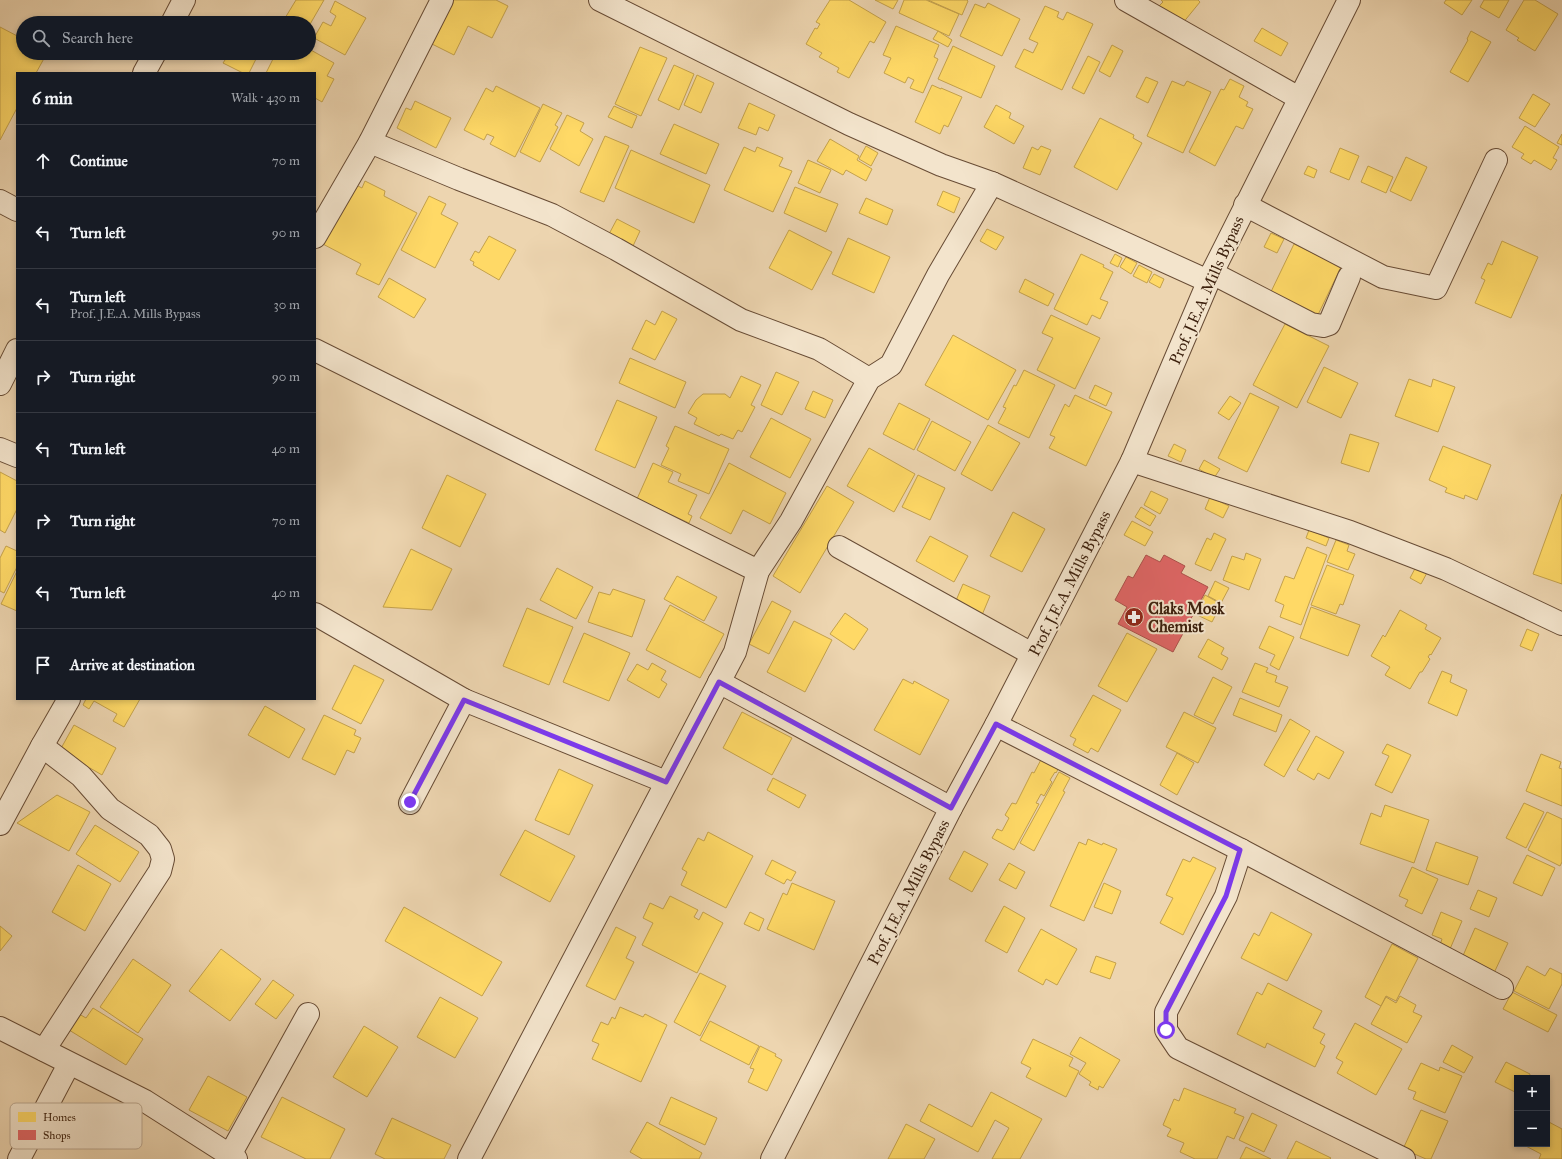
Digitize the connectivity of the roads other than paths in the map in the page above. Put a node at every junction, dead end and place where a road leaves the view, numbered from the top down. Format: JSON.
{"nodes":[{"id":1,"x":184,"y":0,"type":"edge"},
{"id":2,"x":442,"y":0,"type":"edge"},
{"id":3,"x":600,"y":0,"type":"edge"},
{"id":4,"x":1126,"y":0,"type":"edge"},
{"id":5,"x":1349,"y":0,"type":"edge"},
{"id":6,"x":176,"y":16,"type":"edge"},
{"id":7,"x":151,"y":60,"type":"edge"},
{"id":8,"x":145,"y":72,"type":"edge"},
{"id":9,"x":1299,"y":98,"type":"junction"},
{"id":10,"x":370,"y":142,"type":"junction"},
{"id":11,"x":1496,"y":160,"type":"dead end"},
{"id":12,"x":992,"y":183,"type":"junction"},
{"id":13,"x":0,"y":201,"type":"edge"},
{"id":14,"x":1246,"y":205,"type":"junction"},
{"id":15,"x":16,"y":209,"type":"edge"},
{"id":16,"x":316,"y":235,"type":"edge"},
{"id":17,"x":1210,"y":277,"type":"junction"},
{"id":18,"x":1349,"y":278,"type":"dead end"},
{"id":19,"x":316,"y":350,"type":"edge"},
{"id":20,"x":16,"y":352,"type":"edge"},
{"id":21,"x":869,"y":379,"type":"junction"},
{"id":22,"x":0,"y":384,"type":"edge"},
{"id":23,"x":0,"y":449,"type":"edge"},
{"id":24,"x":16,"y":456,"type":"edge"},
{"id":25,"x":1132,"y":460,"type":"junction"},
{"id":26,"x":839,"y":547,"type":"dead end"},
{"id":27,"x":758,"y":571,"type":"junction"},
{"id":28,"x":316,"y":615,"type":"edge"},
{"id":29,"x":1562,"y":624,"type":"edge"},
{"id":30,"x":1032,"y":654,"type":"junction"},
{"id":31,"x":719,"y":682,"type":"junction"},
{"id":32,"x":68,"y":700,"type":"edge"},
{"id":33,"x":464,"y":700,"type":"junction"},
{"id":34,"x":996,"y":724,"type":"junction"},
{"id":35,"x":42,"y":746,"type":"junction"},
{"id":36,"x":666,"y":782,"type":"junction"},
{"id":37,"x":410,"y":802,"type":"dead end"},
{"id":38,"x":951,"y":808,"type":"junction"},
{"id":39,"x":0,"y":824,"type":"edge"},
{"id":40,"x":1240,"y":850,"type":"junction"},
{"id":41,"x":1502,"y":988,"type":"dead end"},
{"id":42,"x":308,"y":1014,"type":"dead end"},
{"id":43,"x":0,"y":1028,"type":"edge"},
{"id":44,"x":44,"y":1050,"type":"junction"},
{"id":45,"x":69,"y":1064,"type":"junction"},
{"id":46,"x":48,"y":1103,"type":"edge"},
{"id":47,"x":24,"y":1149,"type":"edge"},
{"id":48,"x":233,"y":1157,"type":"edge"},
{"id":49,"x":19,"y":1159,"type":"edge"},
{"id":50,"x":469,"y":1159,"type":"edge"},
{"id":51,"x":772,"y":1159,"type":"edge"},
{"id":52,"x":1404,"y":1159,"type":"edge"}],
"edges":[{"from":1,"to":6,"type":"street"},
{"from":2,"to":10,"type":"street"},
{"from":3,"to":12,"type":"street"},
{"from":4,"to":9,"type":"street"},
{"from":5,"to":9,"type":"street","name":"Prof. J.E.A. Mills Bypass"},
{"from":7,"to":8,"type":"street"},
{"from":9,"to":14,"type":"street","name":"Prof. J.E.A. Mills Bypass"},
{"from":10,"to":16,"type":"street"},
{"from":10,"to":21,"type":"street"},
{"from":11,"to":14,"type":"street"},
{"from":12,"to":17,"type":"street"},
{"from":12,"to":21,"type":"street"},
{"from":13,"to":15,"type":"street"},
{"from":14,"to":17,"type":"street","name":"Prof. J.E.A. Mills Bypass"},
{"from":17,"to":18,"type":"street"},
{"from":17,"to":25,"type":"street","name":"Prof. J.E.A. Mills Bypass"},
{"from":19,"to":27,"type":"street"},
{"from":20,"to":22,"type":"street"},
{"from":21,"to":27,"type":"street"},
{"from":23,"to":24,"type":"street"},
{"from":25,"to":29,"type":"street"},
{"from":25,"to":30,"type":"street","name":"Prof. J.E.A. Mills Bypass"},
{"from":26,"to":30,"type":"street"},
{"from":27,"to":31,"type":"street"},
{"from":28,"to":33,"type":"street"},
{"from":30,"to":34,"type":"street","name":"Prof. J.E.A. Mills Bypass"},
{"from":31,"to":36,"type":"street"},
{"from":31,"to":38,"type":"street"},
{"from":32,"to":35,"type":"street"},
{"from":33,"to":36,"type":"street"},
{"from":33,"to":37,"type":"street"},
{"from":34,"to":38,"type":"street","name":"Prof. J.E.A. Mills Bypass"},
{"from":34,"to":40,"type":"street"},
{"from":35,"to":39,"type":"street"},
{"from":35,"to":44,"type":"street"},
{"from":36,"to":50,"type":"street"},
{"from":38,"to":51,"type":"street","name":"Prof. J.E.A. Mills Bypass"},
{"from":40,"to":41,"type":"street"},
{"from":40,"to":52,"type":"street"},
{"from":42,"to":48,"type":"street"},
{"from":43,"to":44,"type":"street"},
{"from":44,"to":45,"type":"street"},
{"from":45,"to":46,"type":"street"},
{"from":45,"to":48,"type":"street"},
{"from":47,"to":49,"type":"street"}]}
